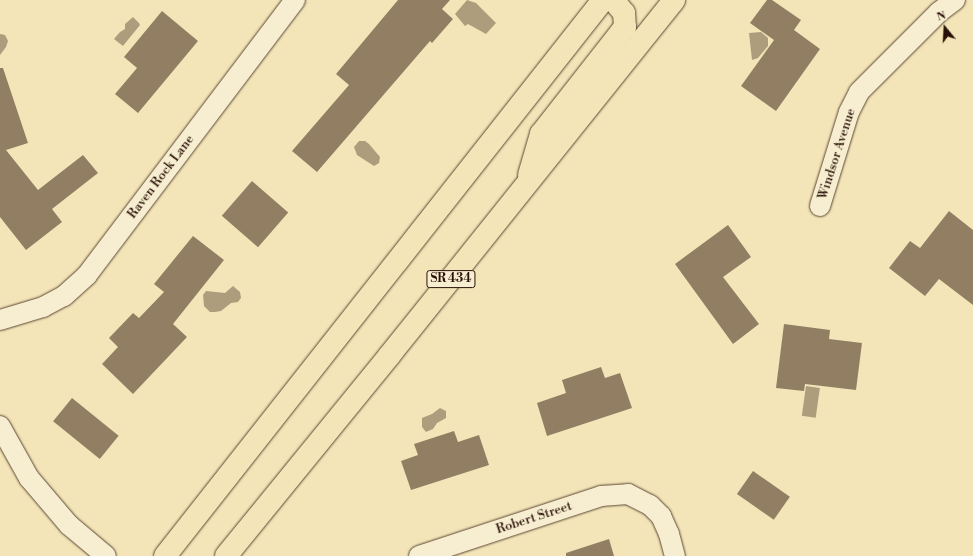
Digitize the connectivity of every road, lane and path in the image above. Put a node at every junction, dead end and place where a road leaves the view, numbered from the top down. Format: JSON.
{"nodes":[{"id":1,"x":295,"y":0,"type":"edge"},
{"id":2,"x":603,"y":0,"type":"edge"},
{"id":3,"x":613,"y":0,"type":"edge"},
{"id":4,"x":674,"y":0,"type":"edge"},
{"id":5,"x":955,"y":0,"type":"edge"},
{"id":6,"x":527,"y":184,"type":"junction"},
{"id":7,"x":820,"y":206,"type":"dead end"},
{"id":8,"x":0,"y":320,"type":"edge"},
{"id":9,"x":0,"y":426,"type":"edge"},
{"id":10,"x":106,"y":556,"type":"edge"},
{"id":11,"x":165,"y":556,"type":"edge"},
{"id":12,"x":226,"y":556,"type":"edge"},
{"id":13,"x":419,"y":556,"type":"edge"},
{"id":14,"x":675,"y":556,"type":"edge"}],
"edges":[{"from":1,"to":8,"type":"street","name":"Raven Rock Lane"},
{"from":2,"to":11,"type":"main road"},
{"from":3,"to":6,"type":"main road"},
{"from":4,"to":6,"type":"main road","number":"SR 434"},
{"from":5,"to":7,"type":"street","name":"Windsor Avenue"},
{"from":6,"to":12,"type":"main road","number":"SR 434"},
{"from":9,"to":10,"type":"street"},
{"from":13,"to":14,"type":"street","name":"Robert Street"}]}
